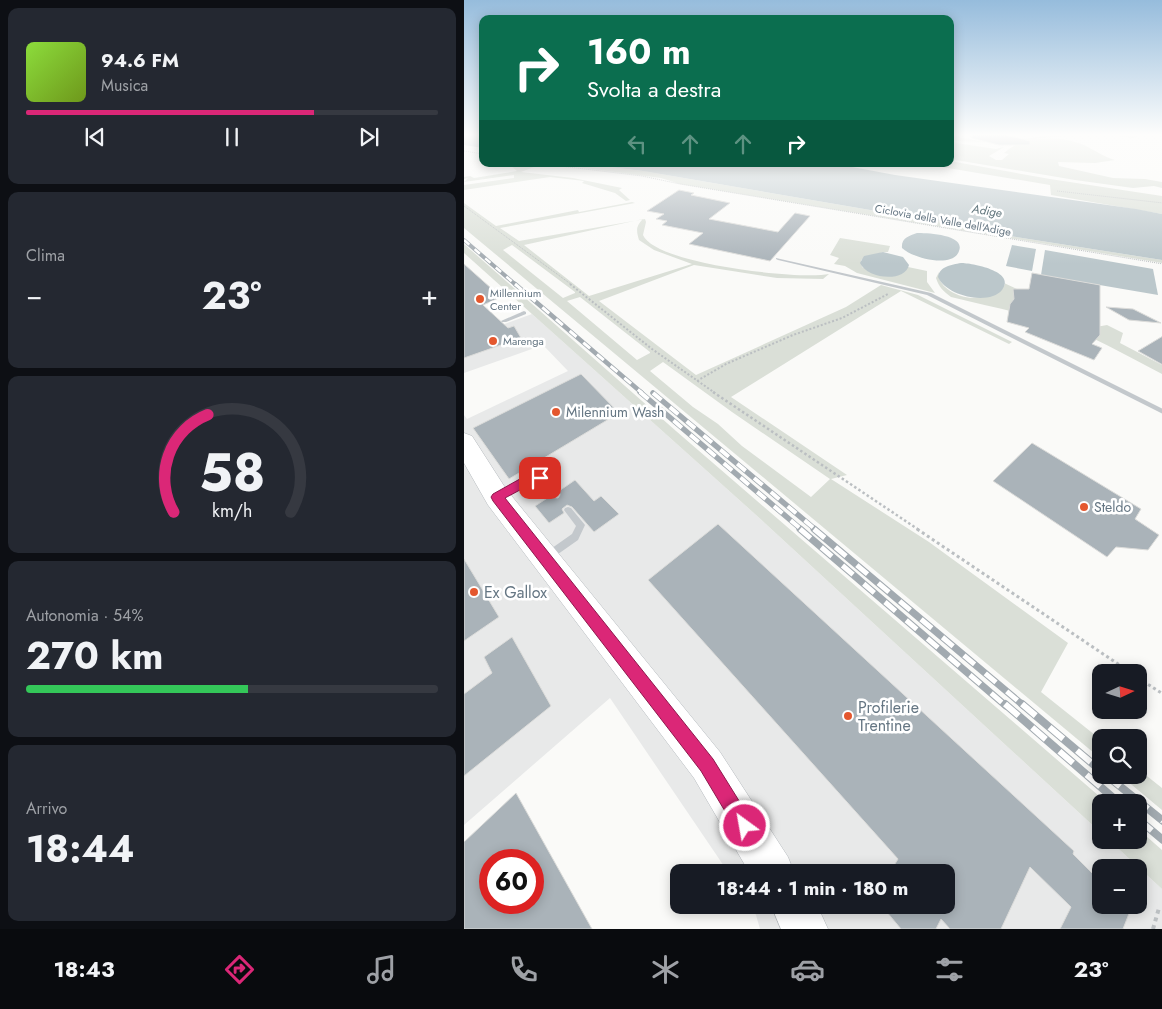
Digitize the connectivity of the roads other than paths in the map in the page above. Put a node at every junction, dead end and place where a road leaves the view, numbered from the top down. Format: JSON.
{"nodes":[{"id":1,"x":778,"y":259,"type":"dead end"},
{"id":2,"x":524,"y":313,"type":"dead end"},
{"id":3,"x":504,"y":321,"type":"dead end"},
{"id":4,"x":1162,"y":412,"type":"edge"},
{"id":5,"x":464,"y":442,"type":"edge"},
{"id":6,"x":464,"y":452,"type":"edge"},
{"id":7,"x":554,"y":494,"type":"dead end"},
{"id":8,"x":496,"y":495,"type":"junction"},
{"id":9,"x":568,"y":510,"type":"dead end"},
{"id":10,"x":545,"y":558,"type":"junction"},
{"id":11,"x":768,"y":864,"type":"edge"},
{"id":12,"x":798,"y":914,"type":"edge"},
{"id":13,"x":805,"y":929,"type":"edge"}],
"edges":[{"from":1,"to":4,"type":"lane"},
{"from":2,"to":3,"type":"lane"},
{"from":5,"to":8,"type":"main road"},
{"from":6,"to":8,"type":"main road"},
{"from":7,"to":8,"type":"lane"},
{"from":8,"to":10,"type":"main road"},
{"from":9,"to":10,"type":"lane"},
{"from":10,"to":11,"type":"main road"},
{"from":12,"to":13,"type":"main road"}]}
